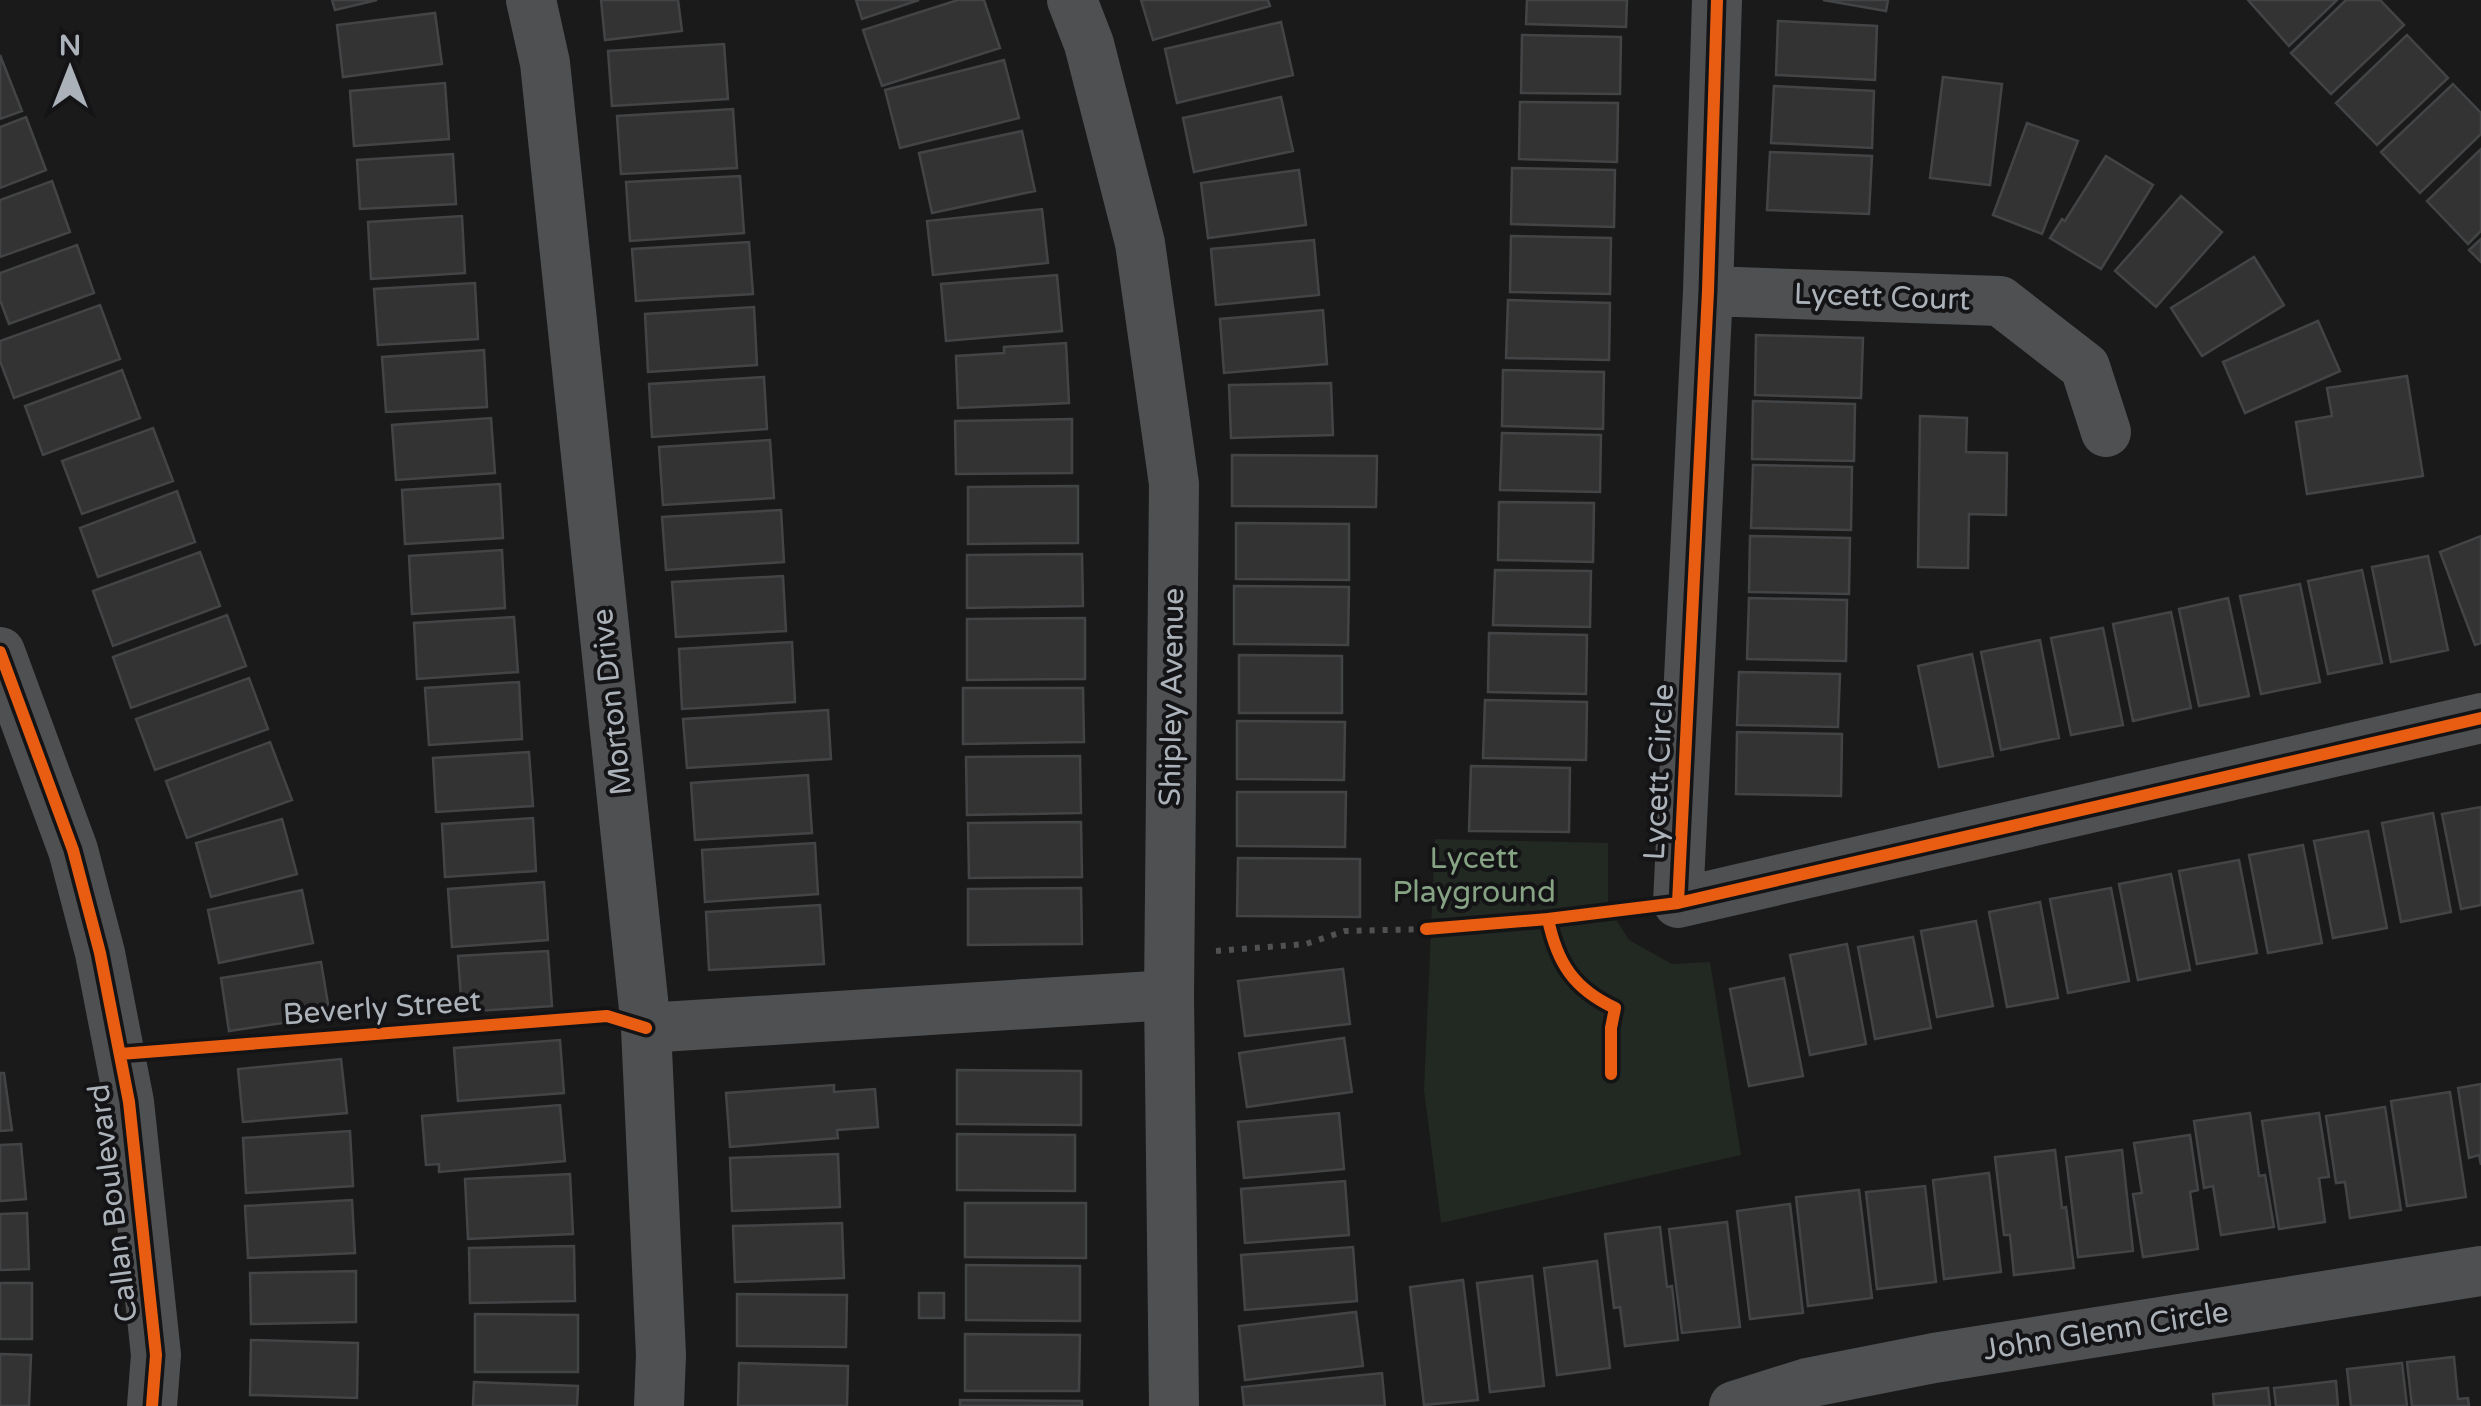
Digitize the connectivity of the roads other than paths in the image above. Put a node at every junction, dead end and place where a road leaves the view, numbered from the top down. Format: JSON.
{"nodes":[{"id":1,"x":531,"y":0,"type":"edge"},
{"id":2,"x":1072,"y":0,"type":"edge"},
{"id":3,"x":1717,"y":0,"type":"edge"},
{"id":4,"x":1708,"y":292,"type":"junction"},
{"id":5,"x":2106,"y":432,"type":"dead end"},
{"id":6,"x":0,"y":652,"type":"edge"},
{"id":7,"x":2481,"y":718,"type":"edge"},
{"id":8,"x":1169,"y":975,"type":"junction"},
{"id":9,"x":646,"y":1028,"type":"junction"},
{"id":10,"x":2481,"y":1270,"type":"edge"},
{"id":11,"x":152,"y":1406,"type":"edge"},
{"id":12,"x":658,"y":1406,"type":"edge"},
{"id":13,"x":1174,"y":1406,"type":"edge"},
{"id":14,"x":1734,"y":1406,"type":"edge"}],
"edges":[{"from":1,"to":9,"type":"street","name":"Morton Drive"},
{"from":2,"to":8,"type":"street","name":"Shipley Avenue"},
{"from":3,"to":4,"type":"street","name":"Lycett Circle"},
{"from":4,"to":5,"type":"street","name":"Lycett Court"},
{"from":4,"to":7,"type":"street","name":"Lycett Circle"},
{"from":6,"to":11,"type":"street","name":"Callan Boulevard"},
{"from":8,"to":9,"type":"street"},
{"from":8,"to":13,"type":"street","name":"Shipley Avenue"},
{"from":9,"to":12,"type":"street","name":"Morton Drive"},
{"from":10,"to":14,"type":"street","name":"John Glenn Circle"}]}
